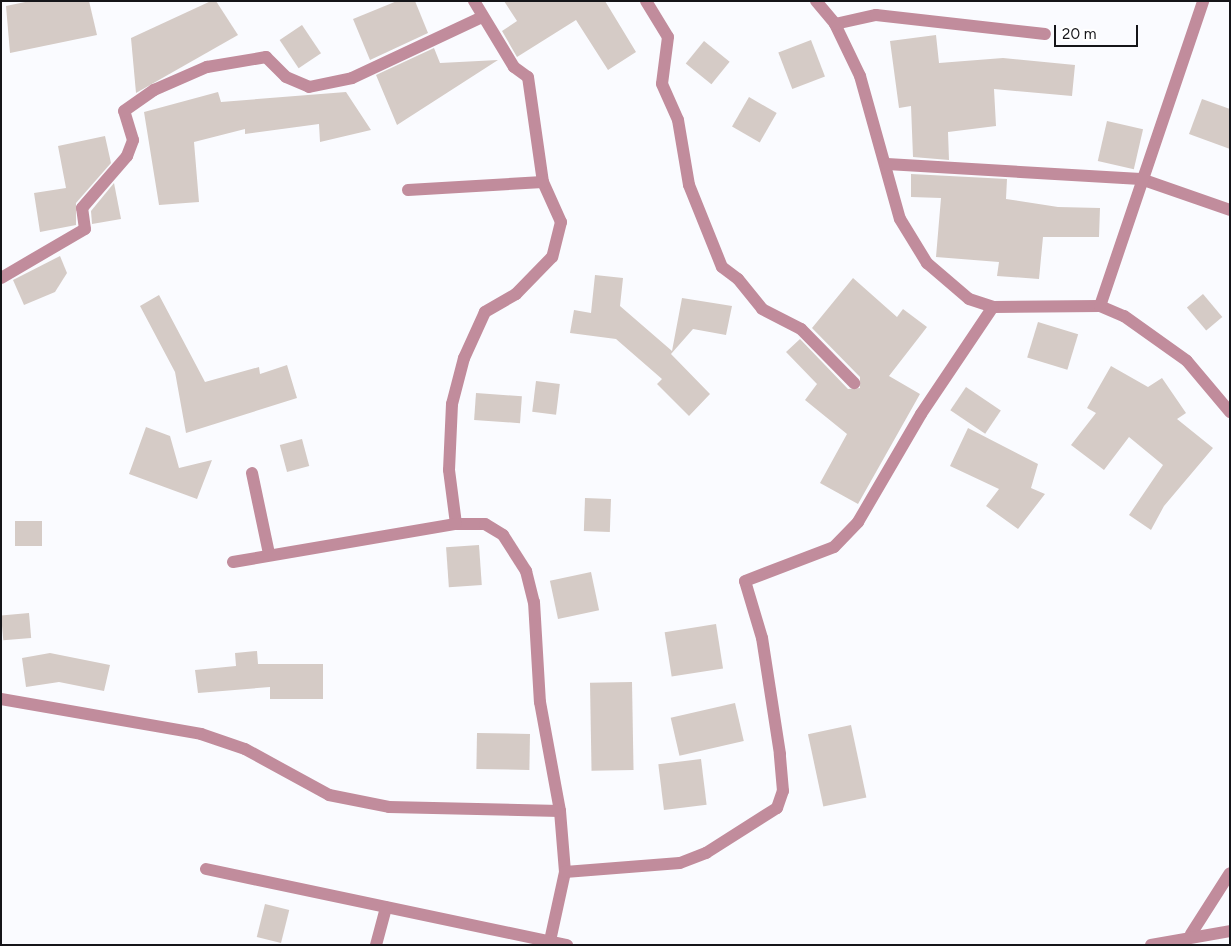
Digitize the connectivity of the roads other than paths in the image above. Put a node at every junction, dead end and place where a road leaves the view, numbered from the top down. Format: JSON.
{"nodes":[{"id":1,"x":474,"y":1,"type":"edge"},
{"id":2,"x":646,"y":1,"type":"edge"},
{"id":3,"x":816,"y":1,"type":"edge"},
{"id":4,"x":1203,"y":1,"type":"edge"},
{"id":5,"x":482,"y":17,"type":"junction"},
{"id":6,"x":836,"y":24,"type":"junction"},
{"id":7,"x":1045,"y":34,"type":"dead end"},
{"id":8,"x":887,"y":164,"type":"junction"},
{"id":9,"x":1141,"y":179,"type":"junction"},
{"id":10,"x":543,"y":182,"type":"junction"},
{"id":11,"x":408,"y":190,"type":"dead end"},
{"id":12,"x":1230,"y":210,"type":"edge"},
{"id":13,"x":1,"y":278,"type":"edge"},
{"id":14,"x":1100,"y":306,"type":"junction"},
{"id":15,"x":993,"y":307,"type":"junction"},
{"id":16,"x":854,"y":383,"type":"dead end"},
{"id":17,"x":1230,"y":412,"type":"edge"},
{"id":18,"x":252,"y":473,"type":"dead end"},
{"id":19,"x":456,"y":524,"type":"junction"},
{"id":20,"x":269,"y":554,"type":"junction"},
{"id":21,"x":233,"y":562,"type":"dead end"},
{"id":22,"x":1,"y":699,"type":"edge"},
{"id":23,"x":560,"y":811,"type":"junction"},
{"id":24,"x":206,"y":869,"type":"dead end"},
{"id":25,"x":565,"y":872,"type":"junction"},
{"id":26,"x":1230,"y":873,"type":"edge"},
{"id":27,"x":386,"y":907,"type":"junction"},
{"id":28,"x":1230,"y":931,"type":"edge"},
{"id":29,"x":1191,"y":934,"type":"junction"},
{"id":30,"x":550,"y":941,"type":"junction"},
{"id":31,"x":376,"y":945,"type":"edge"},
{"id":32,"x":567,"y":945,"type":"edge"},
{"id":33,"x":1151,"y":945,"type":"edge"}],
"edges":[{"from":1,"to":5,"type":"street"},
{"from":2,"to":16,"type":"street"},
{"from":3,"to":6,"type":"street"},
{"from":4,"to":9,"type":"street"},
{"from":5,"to":10,"type":"street"},
{"from":5,"to":13,"type":"street"},
{"from":6,"to":7,"type":"street"},
{"from":6,"to":8,"type":"street"},
{"from":8,"to":9,"type":"street"},
{"from":8,"to":15,"type":"street"},
{"from":9,"to":12,"type":"street"},
{"from":9,"to":14,"type":"street"},
{"from":10,"to":11,"type":"street"},
{"from":10,"to":19,"type":"street"},
{"from":14,"to":15,"type":"street"},
{"from":14,"to":17,"type":"street"},
{"from":15,"to":25,"type":"street"},
{"from":18,"to":20,"type":"street"},
{"from":19,"to":20,"type":"street"},
{"from":19,"to":23,"type":"street"},
{"from":20,"to":21,"type":"street"},
{"from":22,"to":23,"type":"street"},
{"from":23,"to":25,"type":"street"},
{"from":24,"to":27,"type":"street"},
{"from":25,"to":30,"type":"street"},
{"from":26,"to":29,"type":"street"},
{"from":27,"to":30,"type":"street"},
{"from":27,"to":31,"type":"street"},
{"from":28,"to":29,"type":"street"},
{"from":29,"to":33,"type":"street"},
{"from":30,"to":32,"type":"street"}]}
